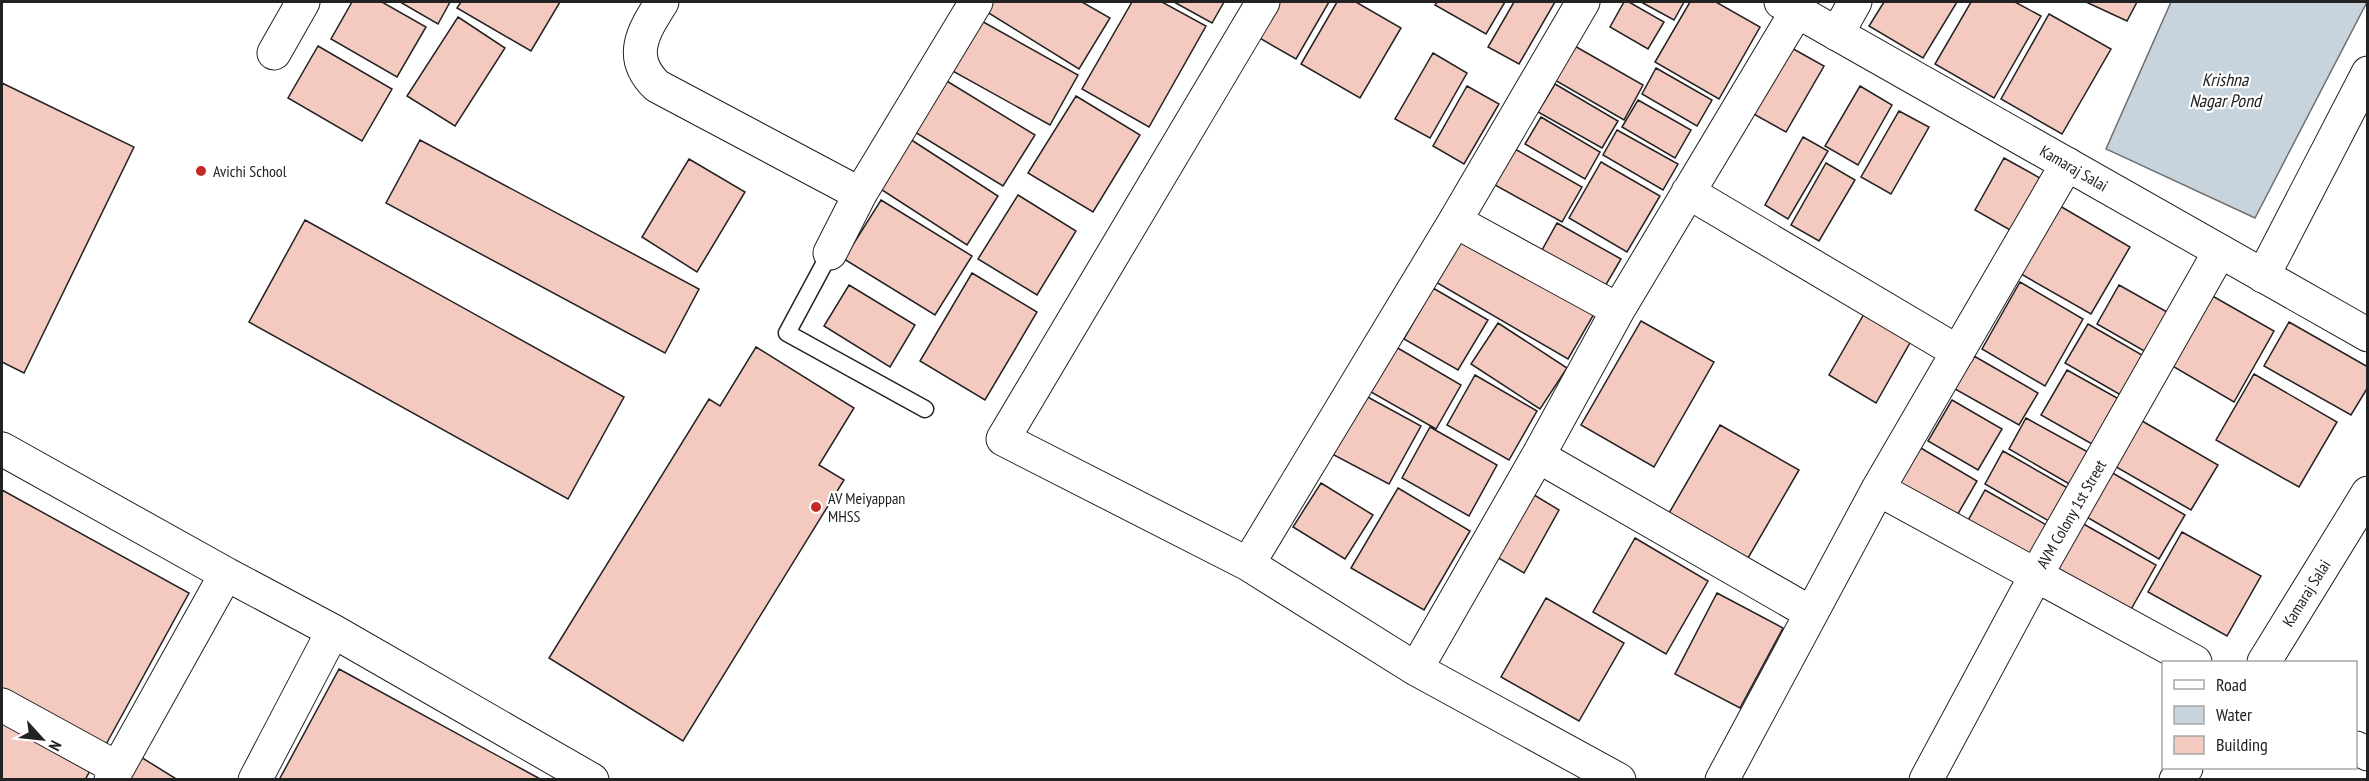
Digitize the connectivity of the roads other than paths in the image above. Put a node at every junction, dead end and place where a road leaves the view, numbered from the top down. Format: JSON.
{"nodes":[{"id":1,"x":303,"y":2,"type":"edge"},
{"id":2,"x":662,"y":2,"type":"edge"},
{"id":3,"x":975,"y":2,"type":"edge"},
{"id":4,"x":1263,"y":2,"type":"edge"},
{"id":5,"x":1583,"y":2,"type":"edge"},
{"id":6,"x":1855,"y":2,"type":"edge"},
{"id":7,"x":1789,"y":6,"type":"edge"},
{"id":8,"x":1837,"y":34,"type":"junction"},
{"id":9,"x":274,"y":53,"type":"dead end"},
{"id":10,"x":2367,"y":73,"type":"edge"},
{"id":11,"x":2067,"y":164,"type":"junction"},
{"id":12,"x":1688,"y":192,"type":"junction"},
{"id":13,"x":860,"y":194,"type":"junction"},
{"id":14,"x":1455,"y":221,"type":"junction"},
{"id":15,"x":2220,"y":251,"type":"junction"},
{"id":16,"x":830,"y":253,"type":"joint"},
{"id":17,"x":2270,"y":263,"type":"junction"},
{"id":18,"x":1618,"y":310,"type":"junction"},
{"id":19,"x":2367,"y":335,"type":"edge"},
{"id":20,"x":1958,"y":352,"type":"junction"},
{"id":21,"x":925,"y":409,"type":"dead end"},
{"id":22,"x":2,"y":449,"type":"edge"},
{"id":23,"x":1538,"y":456,"type":"junction"},
{"id":24,"x":1878,"y":489,"type":"junction"},
{"id":25,"x":2367,"y":493,"type":"edge"},
{"id":26,"x":1248,"y":564,"type":"junction"},
{"id":27,"x":226,"y":574,"type":"junction"},
{"id":28,"x":2035,"y":577,"type":"junction"},
{"id":29,"x":1811,"y":613,"type":"junction"},
{"id":30,"x":333,"y":631,"type":"junction"},
{"id":31,"x":2191,"y":661,"type":"edge"},
{"id":32,"x":2265,"y":661,"type":"edge"},
{"id":33,"x":1416,"y":669,"type":"junction"},
{"id":34,"x":2,"y":705,"type":"edge"},
{"id":35,"x":114,"y":774,"type":"edge"},
{"id":36,"x":255,"y":780,"type":"edge"},
{"id":37,"x":592,"y":780,"type":"edge"},
{"id":38,"x":1619,"y":780,"type":"edge"},
{"id":39,"x":1722,"y":780,"type":"edge"},
{"id":40,"x":1926,"y":780,"type":"edge"}],
"edges":[{"from":1,"to":9,"type":"street"},
{"from":2,"to":13,"type":"street"},
{"from":3,"to":13,"type":"street"},
{"from":4,"to":26,"type":"street"},
{"from":5,"to":14,"type":"street"},
{"from":6,"to":8,"type":"street"},
{"from":7,"to":8,"type":"street","name":"Kamaraj Salai"},
{"from":7,"to":12,"type":"street"},
{"from":8,"to":11,"type":"street","name":"Kamaraj Salai"},
{"from":10,"to":17,"type":"street"},
{"from":11,"to":15,"type":"street","name":"Kamaraj Salai"},
{"from":11,"to":20,"type":"street"},
{"from":12,"to":18,"type":"street"},
{"from":12,"to":20,"type":"street"},
{"from":13,"to":16,"type":"street"},
{"from":14,"to":18,"type":"street"},
{"from":14,"to":26,"type":"street"},
{"from":15,"to":17,"type":"street","name":"Kamaraj Salai"},
{"from":15,"to":28,"type":"street","name":"AVM Colony 1st Street"},
{"from":16,"to":21,"type":"lane"},
{"from":17,"to":19,"type":"street","name":"Kamaraj Salai"},
{"from":18,"to":23,"type":"street"},
{"from":20,"to":24,"type":"street"},
{"from":22,"to":27,"type":"street"},
{"from":23,"to":29,"type":"street"},
{"from":23,"to":33,"type":"street"},
{"from":24,"to":28,"type":"street"},
{"from":24,"to":29,"type":"street"},
{"from":25,"to":32,"type":"street","name":"Kamaraj Salai"},
{"from":26,"to":33,"type":"street"},
{"from":27,"to":30,"type":"street"},
{"from":27,"to":35,"type":"street"},
{"from":28,"to":31,"type":"street"},
{"from":28,"to":40,"type":"street","name":"AVM Colony 1st Street"},
{"from":29,"to":39,"type":"street"},
{"from":30,"to":36,"type":"street"},
{"from":30,"to":37,"type":"street"},
{"from":33,"to":38,"type":"street"},
{"from":34,"to":35,"type":"street"}]}
